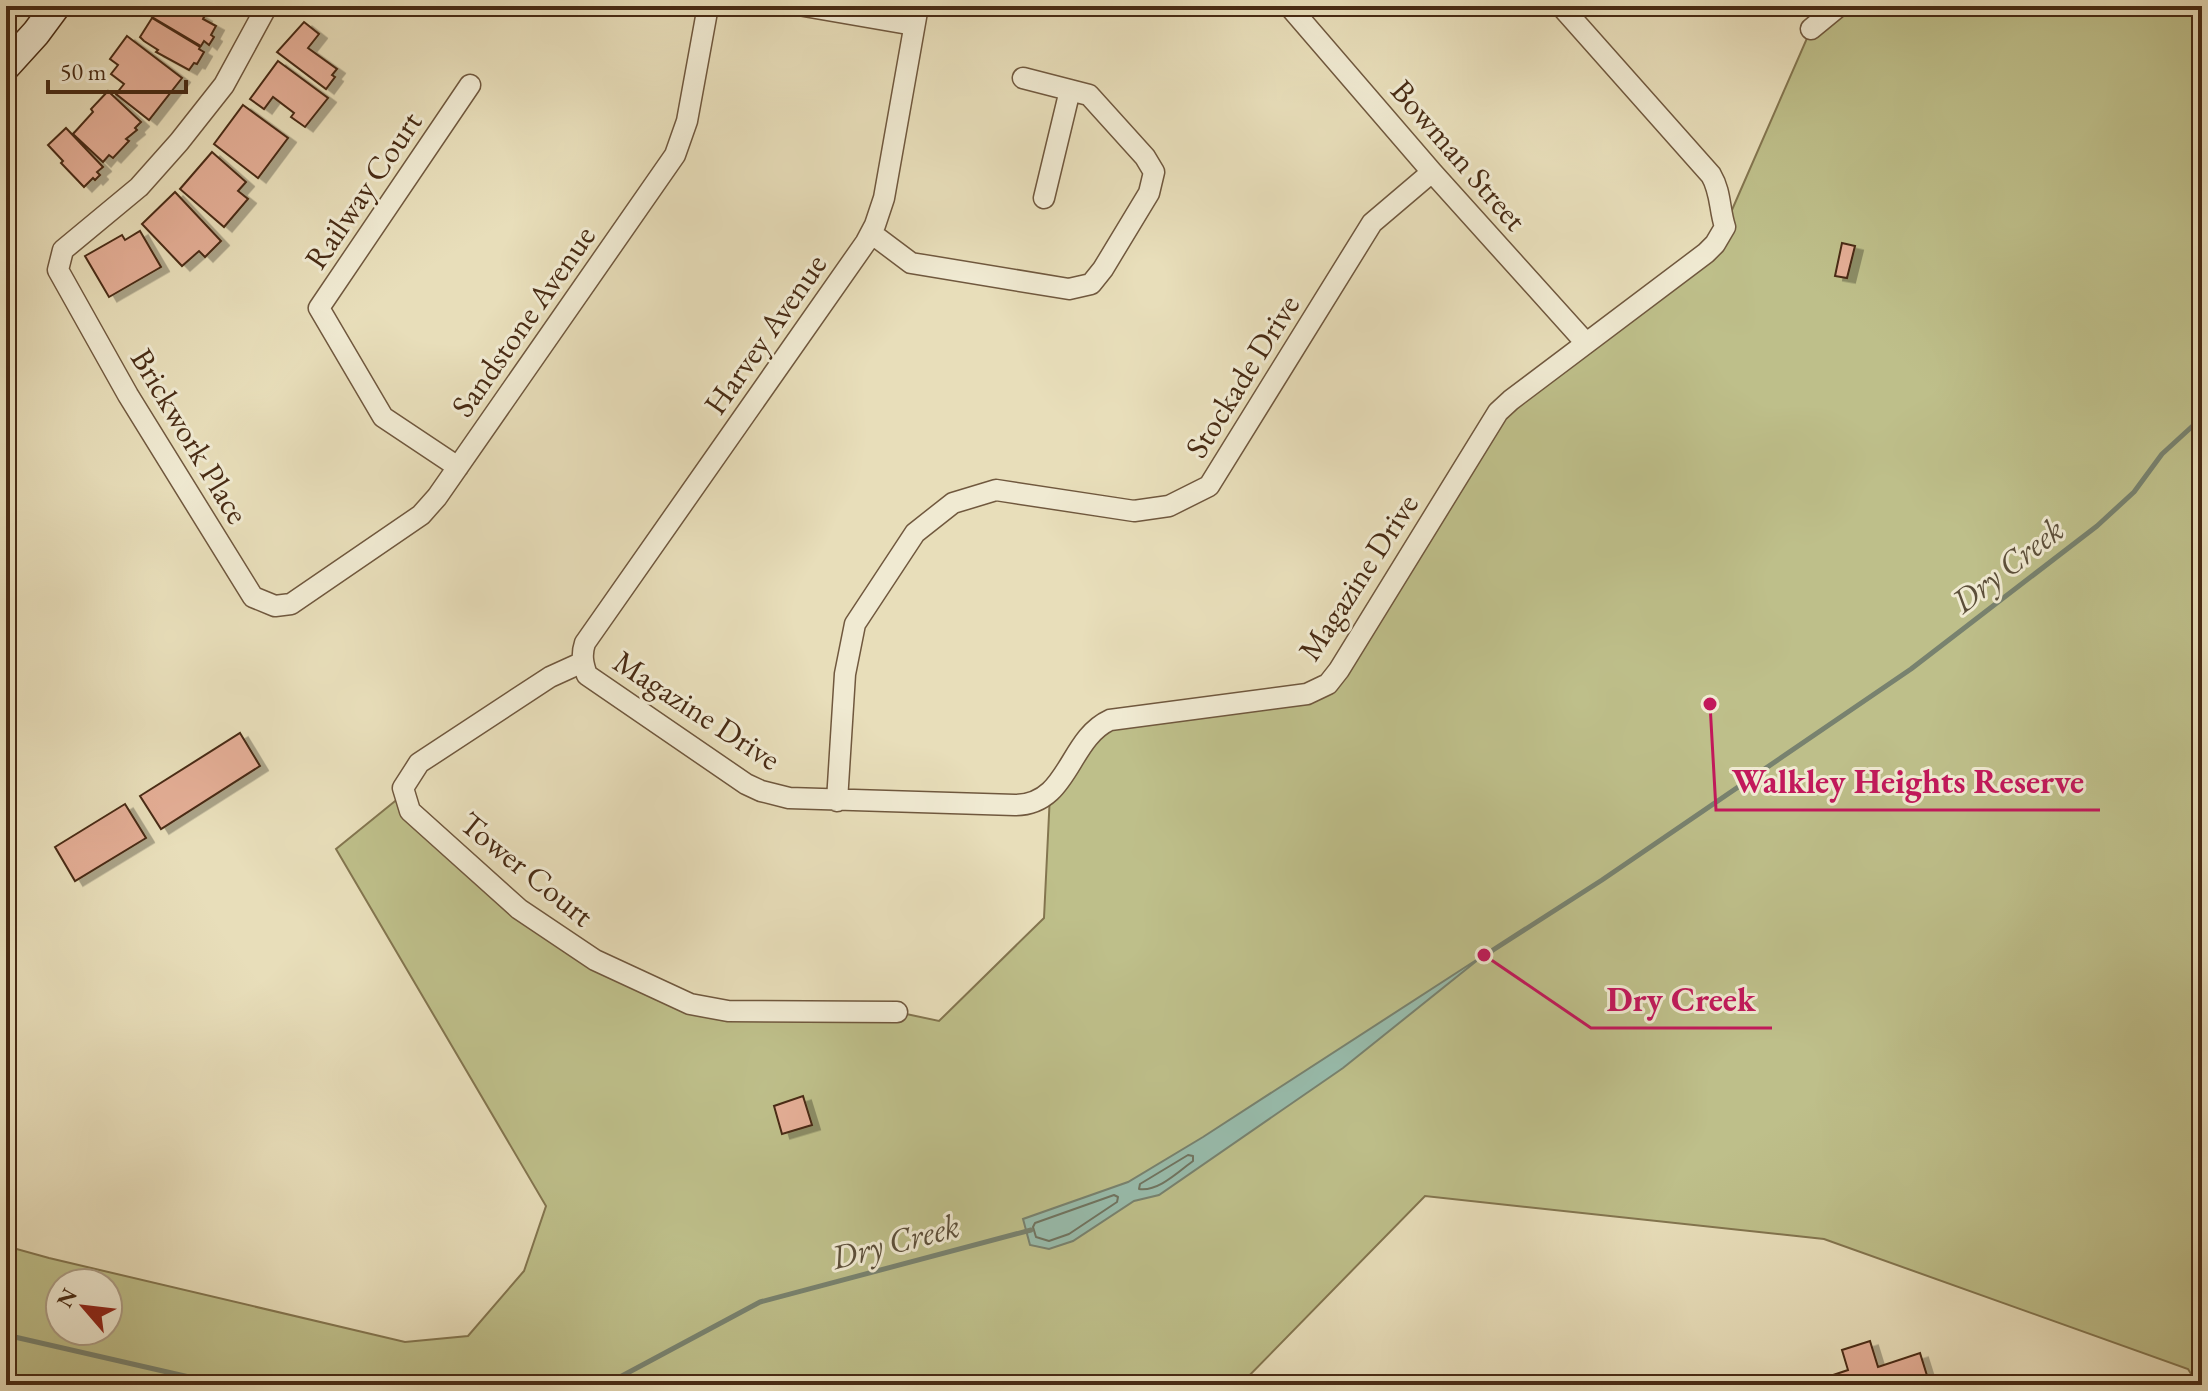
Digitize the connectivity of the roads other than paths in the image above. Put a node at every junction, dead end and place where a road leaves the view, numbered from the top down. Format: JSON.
{"nodes":[{"id":1,"x":56,"y":6,"type":"edge"},
{"id":2,"x":267,"y":6,"type":"edge"},
{"id":3,"x":708,"y":6,"type":"edge"},
{"id":4,"x":804,"y":6,"type":"edge"},
{"id":5,"x":1289,"y":6,"type":"edge"},
{"id":6,"x":1561,"y":6,"type":"edge"},
{"id":7,"x":1839,"y":6,"type":"edge"},
{"id":8,"x":916,"y":16,"type":"edge"},
{"id":9,"x":1811,"y":29,"type":"dead end"},
{"id":10,"x":6,"y":66,"type":"edge"},
{"id":11,"x":1023,"y":78,"type":"dead end"},
{"id":12,"x":470,"y":85,"type":"dead end"},
{"id":13,"x":1070,"y":90,"type":"junction"},
{"id":14,"x":1432,"y":172,"type":"junction"},
{"id":15,"x":1044,"y":198,"type":"dead end"},
{"id":16,"x":871,"y":233,"type":"junction"},
{"id":17,"x":1586,"y":343,"type":"junction"},
{"id":18,"x":458,"y":467,"type":"junction"},
{"id":19,"x":291,"y":604,"type":"joint"},
{"id":20,"x":583,"y":662,"type":"junction"},
{"id":21,"x":837,"y":801,"type":"junction"},
{"id":22,"x":897,"y":1012,"type":"dead end"}],
"edges":[{"from":1,"to":10,"type":"main road"},
{"from":2,"to":19,"type":"street","name":"Brickwork Place"},
{"from":3,"to":18,"type":"street","name":"Sandstone Avenue"},
{"from":4,"to":8,"type":"street"},
{"from":5,"to":14,"type":"street","name":"Bowman Street"},
{"from":6,"to":17,"type":"street","name":"Magazine Drive"},
{"from":7,"to":9,"type":"street"},
{"from":8,"to":16,"type":"street","name":"Harvey Avenue"},
{"from":11,"to":13,"type":"street"},
{"from":12,"to":18,"type":"street","name":"Railway Court"},
{"from":13,"to":15,"type":"street"},
{"from":13,"to":16,"type":"street"},
{"from":14,"to":17,"type":"street","name":"Bowman Street"},
{"from":14,"to":21,"type":"street","name":"Stockade Drive"},
{"from":16,"to":20,"type":"street","name":"Harvey Avenue"},
{"from":17,"to":21,"type":"street","name":"Magazine Drive"},
{"from":18,"to":19,"type":"street","name":"Sandstone Avenue"},
{"from":20,"to":21,"type":"street","name":"Magazine Drive"},
{"from":20,"to":22,"type":"street","name":"Tower Court"}]}
